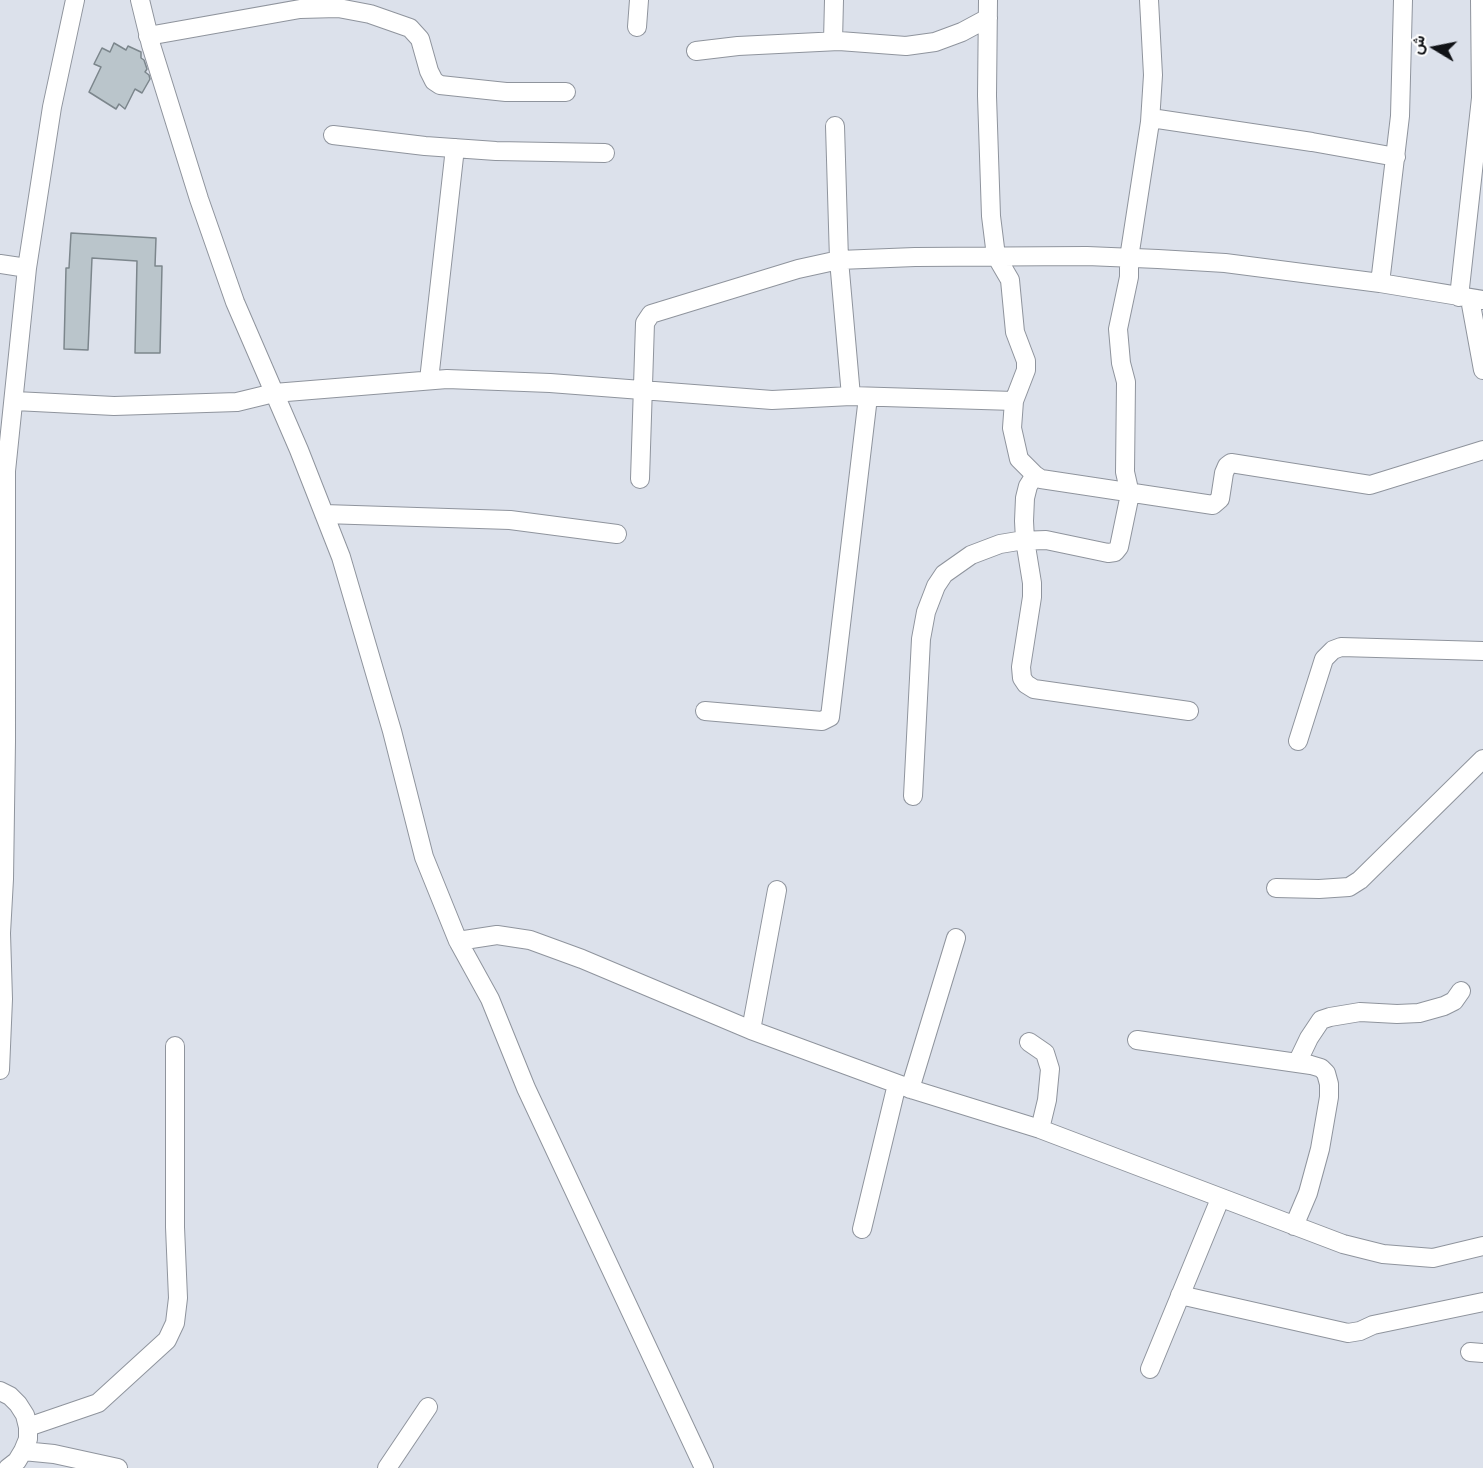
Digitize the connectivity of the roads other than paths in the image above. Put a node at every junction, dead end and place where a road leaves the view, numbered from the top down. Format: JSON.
{"nodes":[{"id":1,"x":75,"y":0,"type":"edge"},
{"id":2,"x":140,"y":0,"type":"edge"},
{"id":3,"x":639,"y":0,"type":"edge"},
{"id":4,"x":834,"y":0,"type":"edge"},
{"id":5,"x":1149,"y":0,"type":"edge"},
{"id":6,"x":1403,"y":0,"type":"edge"},
{"id":7,"x":1480,"y":0,"type":"edge"},
{"id":8,"x":277,"y":6,"type":"edge"},
{"id":9,"x":988,"y":9,"type":"edge"},
{"id":10,"x":637,"y":27,"type":"dead end"},
{"id":11,"x":148,"y":36,"type":"junction"},
{"id":12,"x":833,"y":41,"type":"junction"},
{"id":13,"x":696,"y":51,"type":"dead end"},
{"id":14,"x":566,"y":92,"type":"dead end"},
{"id":15,"x":1151,"y":118,"type":"junction"},
{"id":16,"x":835,"y":126,"type":"dead end"},
{"id":17,"x":333,"y":135,"type":"dead end"},
{"id":18,"x":455,"y":148,"type":"junction"},
{"id":19,"x":605,"y":153,"type":"dead end"},
{"id":20,"x":1396,"y":157,"type":"junction"},
{"id":21,"x":996,"y":256,"type":"junction"},
{"id":22,"x":1129,"y":258,"type":"junction"},
{"id":23,"x":839,"y":260,"type":"junction"},
{"id":24,"x":0,"y":264,"type":"edge"},
{"id":25,"x":27,"y":268,"type":"junction"},
{"id":26,"x":1380,"y":283,"type":"junction"},
{"id":27,"x":1470,"y":299,"type":"edge"},
{"id":28,"x":9,"y":355,"type":"edge"},
{"id":29,"x":1483,"y":370,"type":"edge"},
{"id":30,"x":429,"y":380,"type":"junction"},
{"id":31,"x":642,"y":389,"type":"junction"},
{"id":32,"x":274,"y":393,"type":"junction"},
{"id":33,"x":859,"y":396,"type":"junction"},
{"id":34,"x":15,"y":401,"type":"junction"},
{"id":35,"x":1014,"y":401,"type":"junction"},
{"id":36,"x":1483,"y":450,"type":"edge"},
{"id":37,"x":1035,"y":475,"type":"junction"},
{"id":38,"x":640,"y":479,"type":"dead end"},
{"id":39,"x":1130,"y":494,"type":"junction"},
{"id":40,"x":324,"y":514,"type":"junction"},
{"id":41,"x":3,"y":526,"type":"edge"},
{"id":42,"x":617,"y":534,"type":"dead end"},
{"id":43,"x":1025,"y":540,"type":"junction"},
{"id":44,"x":1483,"y":651,"type":"edge"},
{"id":45,"x":705,"y":711,"type":"dead end"},
{"id":46,"x":1189,"y":711,"type":"dead end"},
{"id":47,"x":1298,"y":741,"type":"dead end"},
{"id":48,"x":1483,"y":759,"type":"edge"},
{"id":49,"x":913,"y":796,"type":"dead end"},
{"id":50,"x":1276,"y":888,"type":"dead end"},
{"id":51,"x":777,"y":890,"type":"dead end"},
{"id":52,"x":0,"y":933,"type":"edge"},
{"id":53,"x":956,"y":938,"type":"dead end"},
{"id":54,"x":458,"y":941,"type":"junction"},
{"id":55,"x":1461,"y":991,"type":"dead end"},
{"id":56,"x":751,"y":1030,"type":"junction"},
{"id":57,"x":1137,"y":1040,"type":"dead end"},
{"id":58,"x":1029,"y":1041,"type":"dead end"},
{"id":59,"x":175,"y":1046,"type":"dead end"},
{"id":60,"x":1297,"y":1063,"type":"junction"},
{"id":61,"x":0,"y":1070,"type":"edge"},
{"id":62,"x":904,"y":1086,"type":"junction"},
{"id":63,"x":1040,"y":1129,"type":"junction"},
{"id":64,"x":1220,"y":1198,"type":"junction"},
{"id":65,"x":1294,"y":1226,"type":"junction"},
{"id":66,"x":862,"y":1229,"type":"dead end"},
{"id":67,"x":1483,"y":1246,"type":"edge"},
{"id":68,"x":1180,"y":1295,"type":"junction"},
{"id":69,"x":1483,"y":1302,"type":"edge"},
{"id":70,"x":1150,"y":1369,"type":"dead end"},
{"id":71,"x":0,"y":1391,"type":"edge"},
{"id":72,"x":428,"y":1407,"type":"dead end"},
{"id":73,"x":28,"y":1427,"type":"junction"},
{"id":74,"x":23,"y":1451,"type":"junction"},
{"id":75,"x":8,"y":1468,"type":"edge"},
{"id":76,"x":118,"y":1468,"type":"edge"},
{"id":77,"x":387,"y":1468,"type":"edge"},
{"id":78,"x":704,"y":1468,"type":"edge"}],
"edges":[{"from":1,"to":25,"type":"street"},
{"from":2,"to":11,"type":"street"},
{"from":3,"to":10,"type":"street"},
{"from":4,"to":12,"type":"street"},
{"from":5,"to":15,"type":"street"},
{"from":6,"to":20,"type":"street"},
{"from":7,"to":27,"type":"street"},
{"from":8,"to":11,"type":"street"},
{"from":8,"to":14,"type":"street"},
{"from":9,"to":12,"type":"street"},
{"from":9,"to":21,"type":"street"},
{"from":11,"to":32,"type":"street"},
{"from":12,"to":13,"type":"street"},
{"from":15,"to":20,"type":"street"},
{"from":15,"to":22,"type":"street"},
{"from":16,"to":23,"type":"street"},
{"from":17,"to":18,"type":"street"},
{"from":18,"to":19,"type":"street"},
{"from":18,"to":30,"type":"street"},
{"from":20,"to":26,"type":"street"},
{"from":21,"to":22,"type":"street"},
{"from":21,"to":23,"type":"street"},
{"from":21,"to":35,"type":"street"},
{"from":22,"to":26,"type":"street"},
{"from":22,"to":39,"type":"street"},
{"from":23,"to":31,"type":"street"},
{"from":23,"to":33,"type":"street"},
{"from":24,"to":25,"type":"street"},
{"from":25,"to":28,"type":"street"},
{"from":26,"to":27,"type":"street"},
{"from":27,"to":29,"type":"street"},
{"from":28,"to":34,"type":"street"},
{"from":30,"to":31,"type":"street"},
{"from":30,"to":32,"type":"street"},
{"from":31,"to":33,"type":"street"},
{"from":31,"to":38,"type":"street"},
{"from":32,"to":34,"type":"street"},
{"from":32,"to":40,"type":"street"},
{"from":33,"to":35,"type":"street"},
{"from":33,"to":45,"type":"street"},
{"from":34,"to":41,"type":"street"},
{"from":35,"to":37,"type":"street"},
{"from":36,"to":39,"type":"street"},
{"from":37,"to":39,"type":"street"},
{"from":37,"to":43,"type":"street"},
{"from":39,"to":43,"type":"street"},
{"from":40,"to":42,"type":"street"},
{"from":40,"to":54,"type":"street"},
{"from":41,"to":52,"type":"street"},
{"from":43,"to":46,"type":"street"},
{"from":43,"to":49,"type":"street"},
{"from":44,"to":47,"type":"street"},
{"from":48,"to":50,"type":"street"},
{"from":51,"to":56,"type":"street"},
{"from":52,"to":61,"type":"street"},
{"from":53,"to":62,"type":"street"},
{"from":54,"to":56,"type":"street"},
{"from":54,"to":78,"type":"street"},
{"from":55,"to":60,"type":"street"},
{"from":56,"to":62,"type":"street"},
{"from":57,"to":60,"type":"street"},
{"from":58,"to":63,"type":"street"},
{"from":59,"to":73,"type":"street"},
{"from":60,"to":65,"type":"street"},
{"from":62,"to":63,"type":"street"},
{"from":62,"to":66,"type":"street"},
{"from":63,"to":64,"type":"street"},
{"from":64,"to":65,"type":"street"},
{"from":64,"to":68,"type":"street"},
{"from":65,"to":67,"type":"street"},
{"from":68,"to":69,"type":"street"},
{"from":68,"to":70,"type":"street"},
{"from":71,"to":73,"type":"street"},
{"from":72,"to":77,"type":"street"},
{"from":73,"to":74,"type":"street"},
{"from":74,"to":75,"type":"street"},
{"from":74,"to":76,"type":"street"}]}
